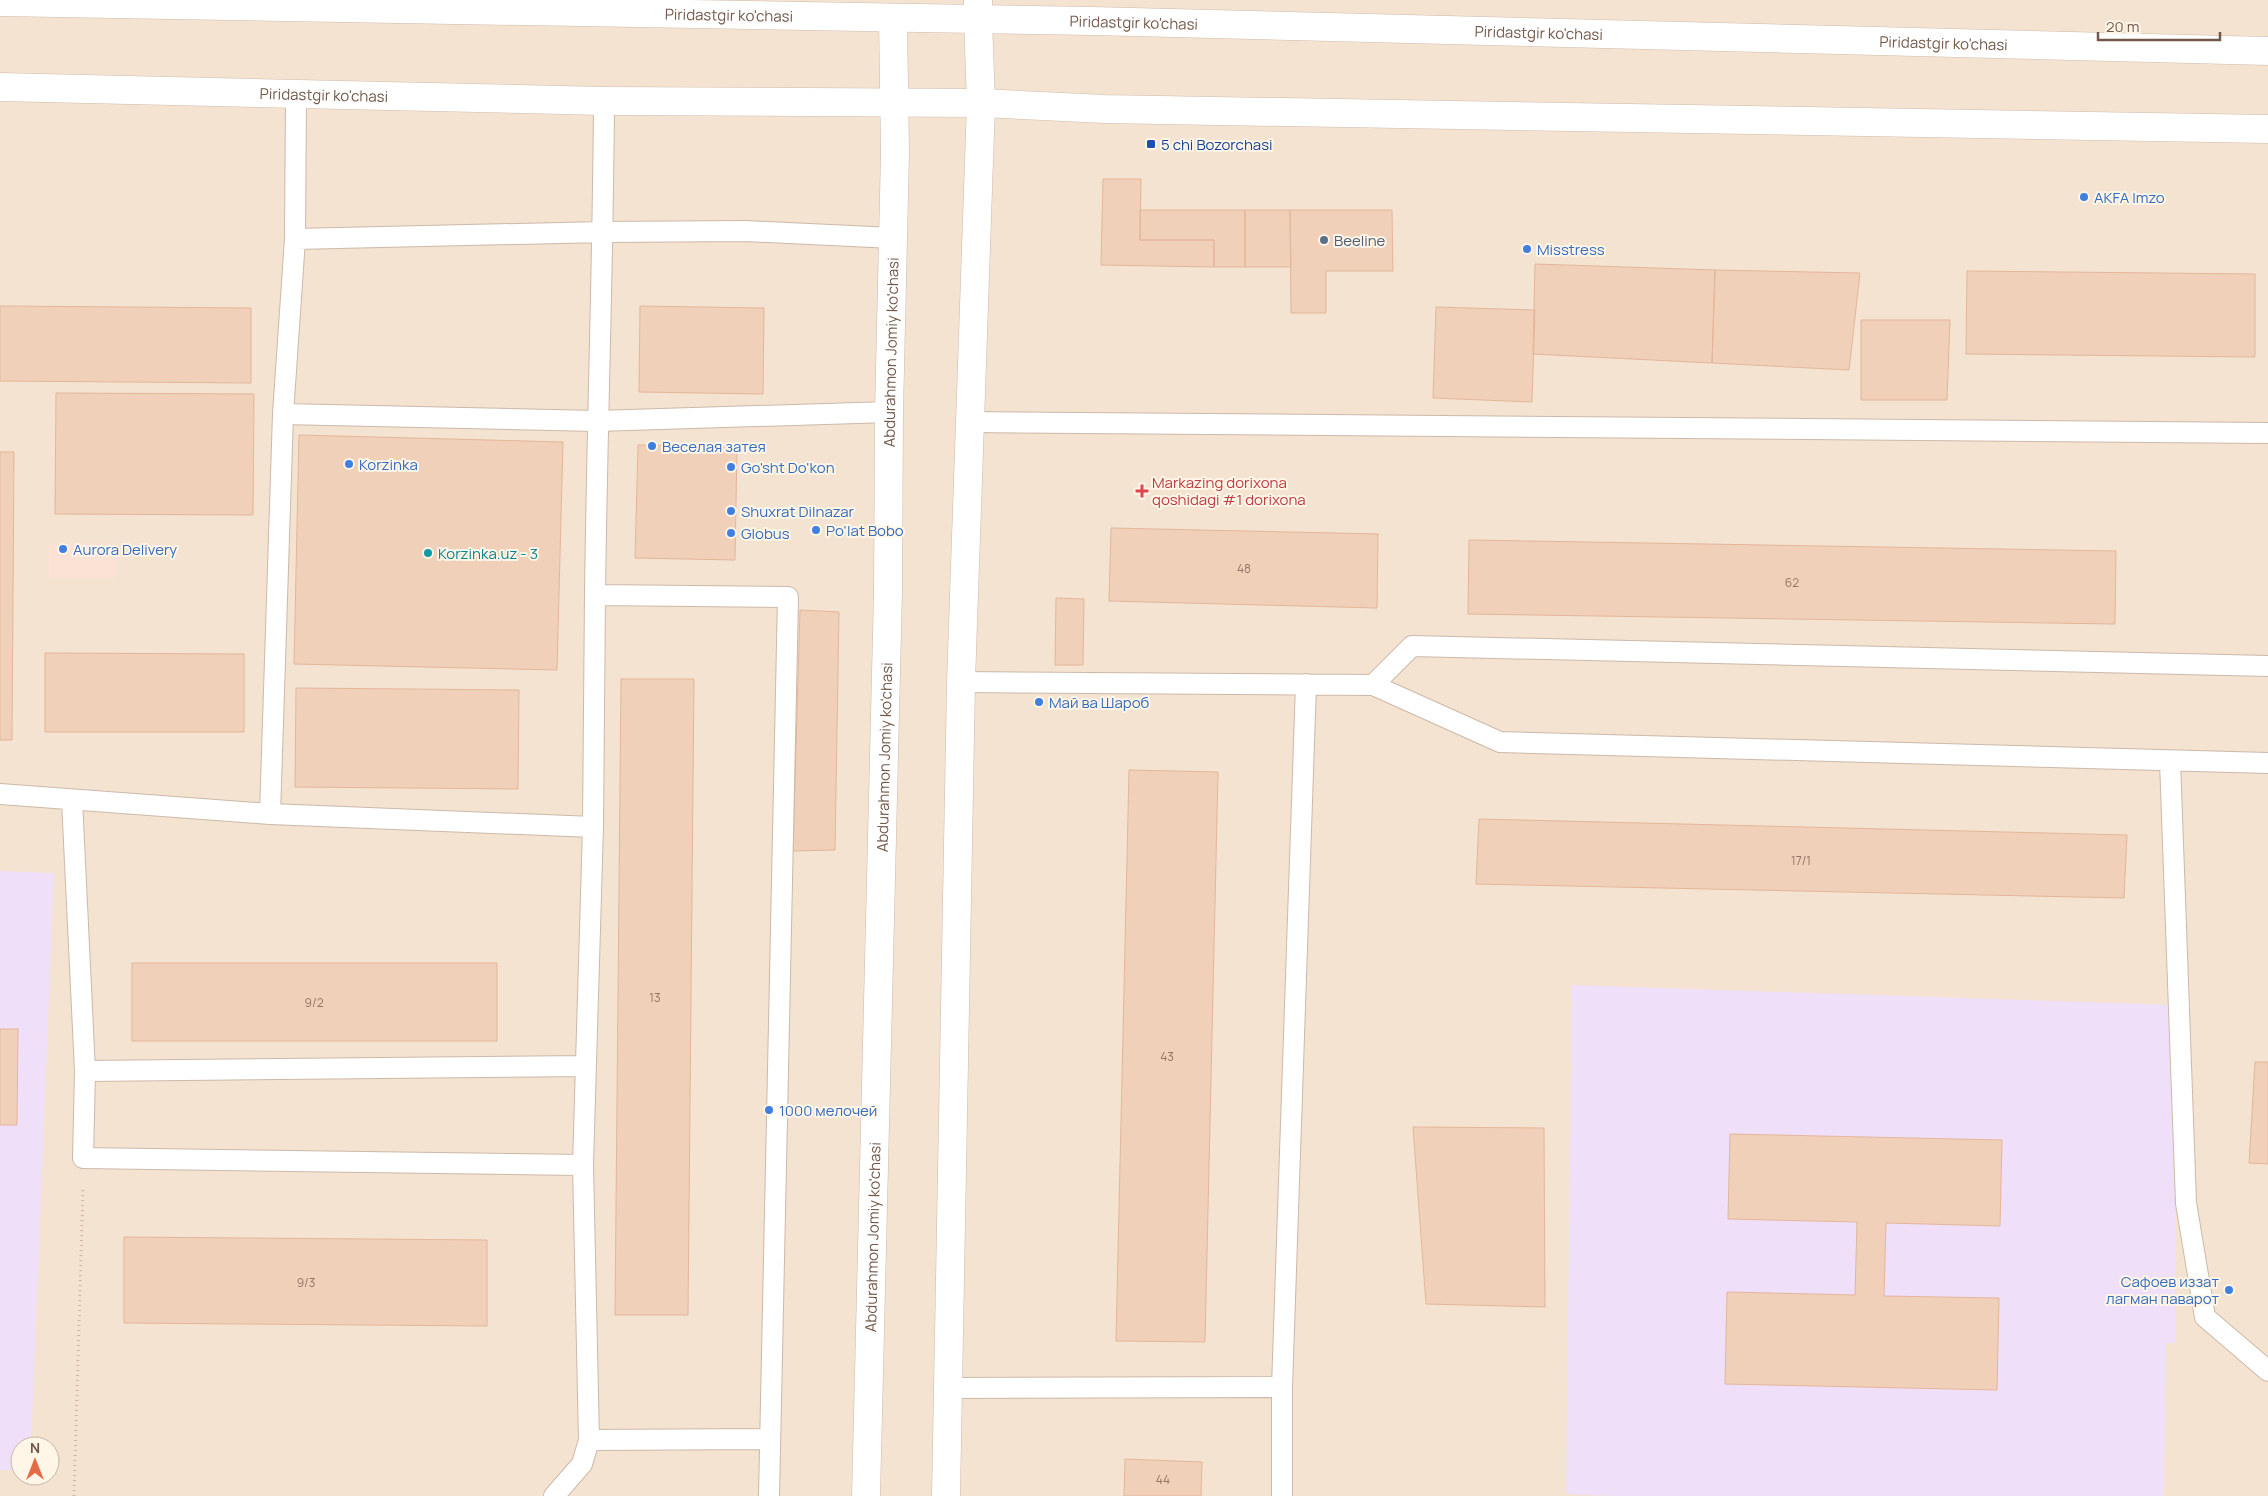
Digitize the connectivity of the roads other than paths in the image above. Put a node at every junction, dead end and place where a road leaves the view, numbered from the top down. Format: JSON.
{"nodes":[{"id":1,"x":0,"y":2,"type":"edge"},
{"id":2,"x":978,"y":9,"type":"edge"},
{"id":3,"x":893,"y":18,"type":"junction"},
{"id":4,"x":2268,"y":51,"type":"edge"},
{"id":5,"x":0,"y":87,"type":"edge"},
{"id":6,"x":296,"y":94,"type":"junction"},
{"id":7,"x":604,"y":101,"type":"junction"},
{"id":8,"x":894,"y":102,"type":"junction"},
{"id":9,"x":981,"y":103,"type":"junction"},
{"id":10,"x":2268,"y":129,"type":"edge"},
{"id":11,"x":603,"y":232,"type":"junction"},
{"id":12,"x":893,"y":238,"type":"junction"},
{"id":13,"x":295,"y":239,"type":"junction"},
{"id":14,"x":889,"y":412,"type":"junction"},
{"id":15,"x":283,"y":414,"type":"junction"},
{"id":16,"x":597,"y":421,"type":"junction"},
{"id":17,"x":971,"y":422,"type":"junction"},
{"id":18,"x":2268,"y":433,"type":"edge"},
{"id":19,"x":595,"y":595,"type":"junction"},
{"id":20,"x":2268,"y":666,"type":"edge"},
{"id":21,"x":961,"y":682,"type":"junction"},
{"id":22,"x":1306,"y":684,"type":"junction"},
{"id":23,"x":1373,"y":685,"type":"junction"},
{"id":24,"x":2170,"y":761,"type":"junction"},
{"id":25,"x":2268,"y":763,"type":"edge"},
{"id":26,"x":0,"y":794,"type":"edge"},
{"id":27,"x":72,"y":800,"type":"junction"},
{"id":28,"x":270,"y":814,"type":"junction"},
{"id":29,"x":593,"y":826,"type":"junction"},
{"id":30,"x":586,"y":1066,"type":"junction"},
{"id":31,"x":85,"y":1071,"type":"junction"},
{"id":32,"x":583,"y":1165,"type":"junction"},
{"id":33,"x":2268,"y":1371,"type":"edge"},
{"id":34,"x":1282,"y":1387,"type":"junction"},
{"id":35,"x":948,"y":1388,"type":"junction"},
{"id":36,"x":769,"y":1439,"type":"junction"},
{"id":37,"x":589,"y":1440,"type":"junction"},
{"id":38,"x":554,"y":1496,"type":"edge"},
{"id":39,"x":769,"y":1496,"type":"edge"},
{"id":40,"x":866,"y":1496,"type":"edge"},
{"id":41,"x":946,"y":1496,"type":"edge"},
{"id":42,"x":1282,"y":1496,"type":"edge"}],
"edges":[{"from":1,"to":3,"type":"main road","name":"Piridastgir ko'chasi"},
{"from":2,"to":3,"type":"main road","name":"Piridastgir ko'chasi"},
{"from":2,"to":4,"type":"main road","name":"Piridastgir ko'chasi"},
{"from":2,"to":9,"type":"main road"},
{"from":3,"to":8,"type":"main road","name":"Abdurahmon Jomiy ko'chasi"},
{"from":5,"to":6,"type":"main road","name":"Piridastgir ko'chasi"},
{"from":6,"to":7,"type":"main road","name":"Piridastgir ko'chasi"},
{"from":6,"to":13,"type":"lane"},
{"from":7,"to":8,"type":"main road","name":"Piridastgir ko'chasi"},
{"from":7,"to":11,"type":"lane"},
{"from":8,"to":9,"type":"main road","name":"Piridastgir ko'chasi"},
{"from":8,"to":12,"type":"main road","name":"Abdurahmon Jomiy ko'chasi"},
{"from":9,"to":10,"type":"main road","name":"Piridastgir ko'chasi"},
{"from":9,"to":17,"type":"main road"},
{"from":11,"to":12,"type":"lane"},
{"from":11,"to":13,"type":"lane"},
{"from":11,"to":16,"type":"lane"},
{"from":12,"to":14,"type":"main road","name":"Abdurahmon Jomiy ko'chasi"},
{"from":13,"to":15,"type":"lane"},
{"from":14,"to":16,"type":"lane"},
{"from":14,"to":40,"type":"main road","name":"Abdurahmon Jomiy ko'chasi"},
{"from":15,"to":16,"type":"lane"},
{"from":15,"to":28,"type":"lane"},
{"from":16,"to":19,"type":"lane"},
{"from":17,"to":18,"type":"lane"},
{"from":17,"to":21,"type":"main road"},
{"from":19,"to":29,"type":"lane"},
{"from":19,"to":36,"type":"lane"},
{"from":20,"to":23,"type":"lane"},
{"from":21,"to":22,"type":"lane"},
{"from":21,"to":35,"type":"main road"},
{"from":22,"to":23,"type":"lane"},
{"from":22,"to":34,"type":"lane"},
{"from":23,"to":24,"type":"lane"},
{"from":24,"to":25,"type":"lane"},
{"from":24,"to":33,"type":"lane"},
{"from":26,"to":27,"type":"lane"},
{"from":27,"to":28,"type":"lane"},
{"from":27,"to":31,"type":"lane"},
{"from":28,"to":29,"type":"lane"},
{"from":29,"to":30,"type":"lane"},
{"from":30,"to":31,"type":"lane"},
{"from":30,"to":32,"type":"lane"},
{"from":31,"to":32,"type":"lane"},
{"from":32,"to":37,"type":"lane"},
{"from":34,"to":35,"type":"lane"},
{"from":34,"to":42,"type":"lane"},
{"from":35,"to":41,"type":"main road"},
{"from":36,"to":37,"type":"lane"},
{"from":36,"to":39,"type":"lane"},
{"from":37,"to":38,"type":"lane"}]}
